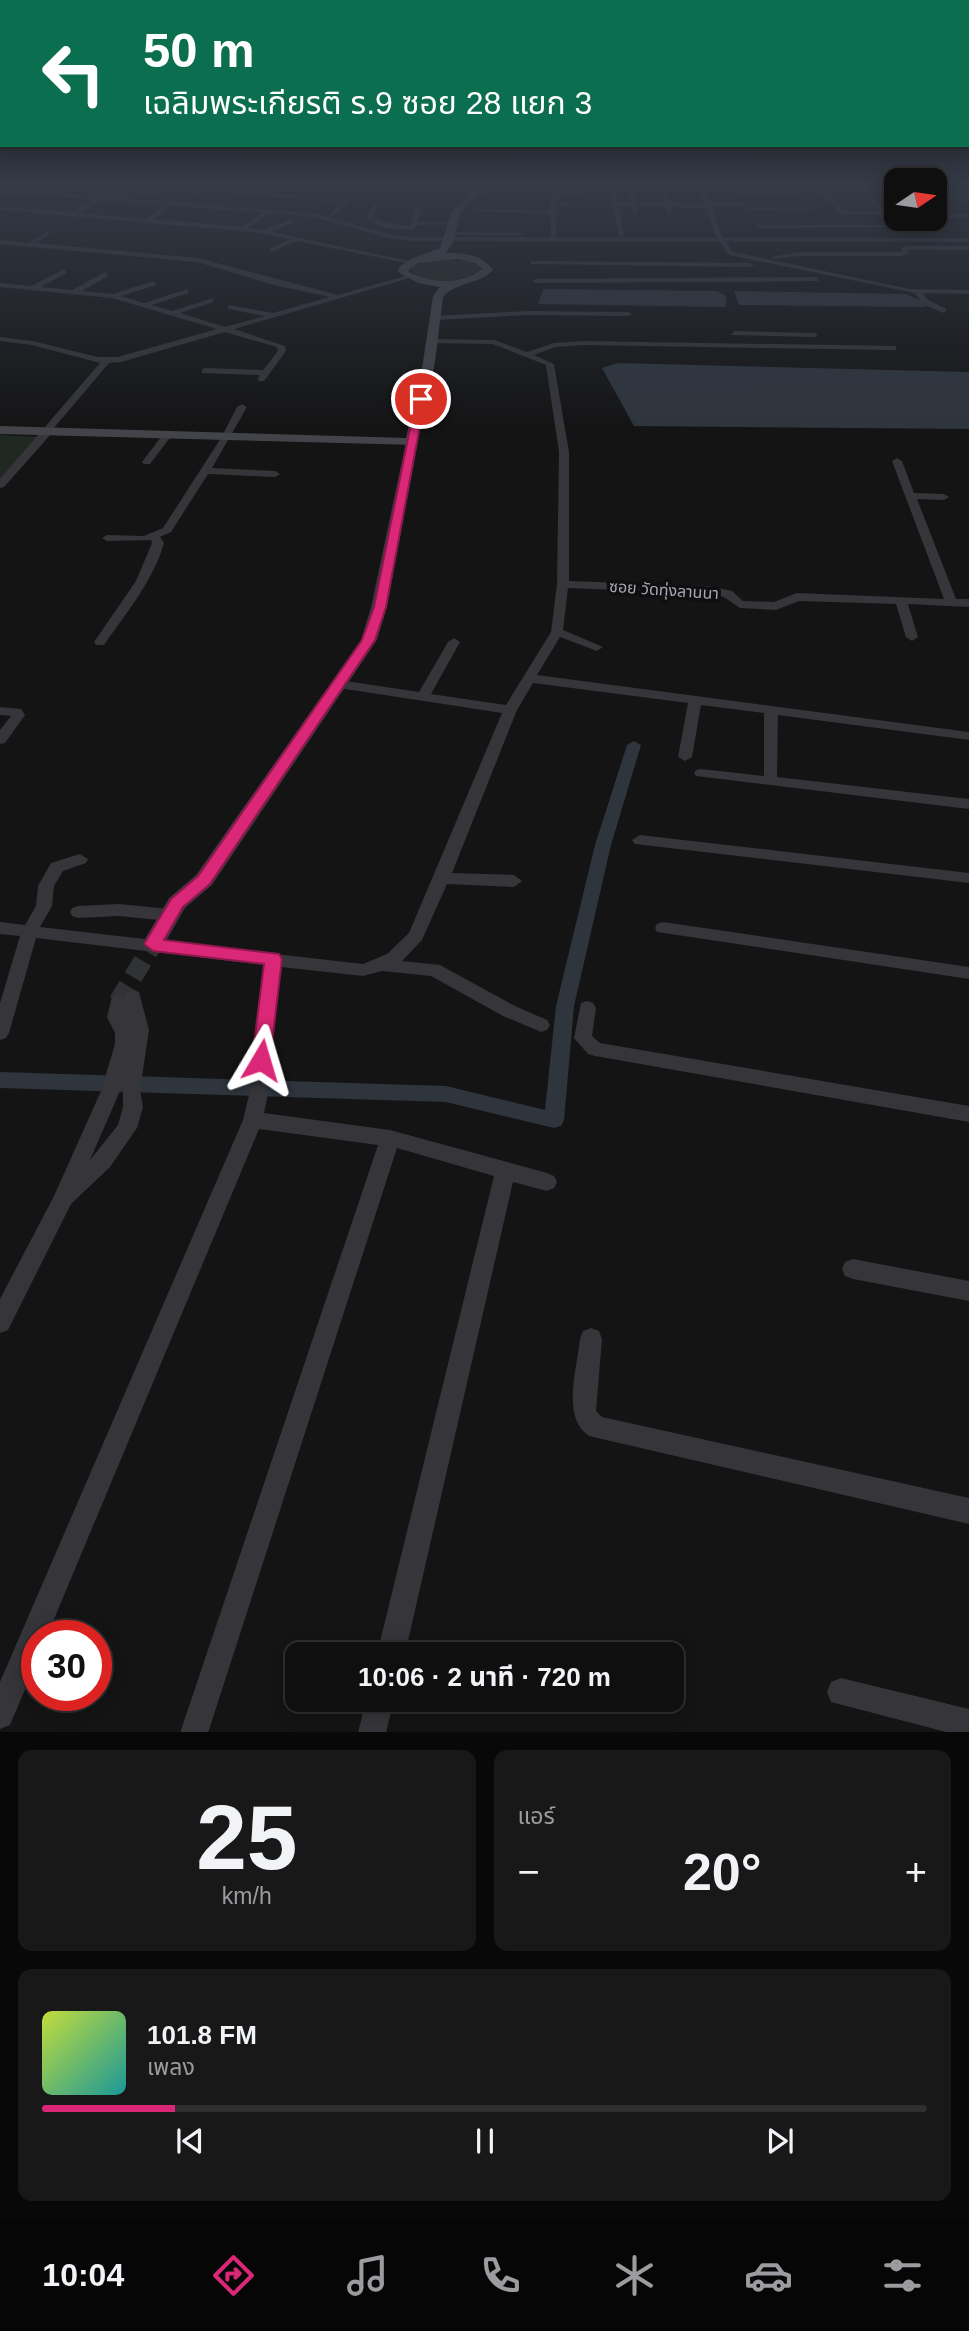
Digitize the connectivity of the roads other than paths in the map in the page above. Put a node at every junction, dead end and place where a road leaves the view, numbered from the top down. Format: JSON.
{"nodes":[{"id":1,"x":218,"y":266,"type":"edge"},
{"id":2,"x":407,"y":266,"type":"edge"},
{"id":3,"x":484,"y":266,"type":"edge"},
{"id":4,"x":787,"y":266,"type":"edge"},
{"id":5,"x":64,"y":271,"type":"dead end"},
{"id":6,"x":105,"y":274,"type":"dead end"},
{"id":7,"x":410,"y":277,"type":"junction"},
{"id":8,"x":846,"y":279,"type":"junction"},
{"id":9,"x":536,"y":281,"type":"dead end"},
{"id":10,"x":430,"y":282,"type":"junction"},
{"id":11,"x":457,"y":282,"type":"junction"},
{"id":12,"x":153,"y":283,"type":"dead end"},
{"id":13,"x":0,"y":285,"type":"edge"},
{"id":14,"x":33,"y":288,"type":"junction"},
{"id":15,"x":185,"y":291,"type":"dead end"},
{"id":16,"x":74,"y":292,"type":"junction"},
{"id":17,"x":918,"y":292,"type":"junction"},
{"id":18,"x":969,"y":292,"type":"edge"},
{"id":19,"x":113,"y":296,"type":"junction"},
{"id":20,"x":438,"y":296,"type":"junction"},
{"id":21,"x":338,"y":297,"type":"junction"},
{"id":22,"x":211,"y":300,"type":"dead end"},
{"id":23,"x":145,"y":305,"type":"junction"},
{"id":24,"x":231,"y":307,"type":"dead end"},
{"id":25,"x":183,"y":310,"type":"junction"},
{"id":26,"x":944,"y":311,"type":"dead end"},
{"id":27,"x":174,"y":313,"type":"junction"},
{"id":28,"x":628,"y":314,"type":"dead end"},
{"id":29,"x":274,"y":315,"type":"junction"},
{"id":30,"x":210,"y":318,"type":"dead end"},
{"id":31,"x":433,"y":318,"type":"junction"},
{"id":32,"x":228,"y":328,"type":"junction"},
{"id":33,"x":678,"y":333,"type":"dead end"},
{"id":34,"x":734,"y":333,"type":"dead end"},
{"id":35,"x":793,"y":334,"type":"junction"},
{"id":36,"x":814,"y":335,"type":"dead end"},
{"id":37,"x":0,"y":339,"type":"edge"},
{"id":38,"x":432,"y":341,"type":"junction"},
{"id":39,"x":679,"y":345,"type":"junction"},
{"id":40,"x":803,"y":347,"type":"junction"},
{"id":41,"x":893,"y":348,"type":"dead end"},
{"id":42,"x":529,"y":354,"type":"junction"},
{"id":43,"x":106,"y":361,"type":"junction"},
{"id":44,"x":205,"y":371,"type":"dead end"},
{"id":45,"x":242,"y":407,"type":"dead end"},
{"id":46,"x":0,"y":430,"type":"edge"},
{"id":47,"x":48,"y":431,"type":"junction"},
{"id":48,"x":167,"y":435,"type":"junction"},
{"id":49,"x":226,"y":437,"type":"junction"},
{"id":50,"x":412,"y":442,"type":"junction"},
{"id":51,"x":897,"y":461,"type":"dead end"},
{"id":52,"x":147,"y":462,"type":"dead end"},
{"id":53,"x":207,"y":471,"type":"junction"},
{"id":54,"x":275,"y":474,"type":"dead end"},
{"id":55,"x":0,"y":485,"type":"edge"},
{"id":56,"x":910,"y":496,"type":"junction"},
{"id":57,"x":944,"y":497,"type":"dead end"},
{"id":58,"x":155,"y":537,"type":"junction"},
{"id":59,"x":107,"y":538,"type":"dead end"},
{"id":60,"x":563,"y":583,"type":"junction"},
{"id":61,"x":901,"y":600,"type":"junction"},
{"id":62,"x":951,"y":602,"type":"junction"},
{"id":63,"x":969,"y":603,"type":"edge"},
{"id":64,"x":557,"y":632,"type":"junction"},
{"id":65,"x":912,"y":636,"type":"dead end"},
{"id":66,"x":100,"y":642,"type":"dead end"},
{"id":67,"x":454,"y":642,"type":"dead end"},
{"id":68,"x":597,"y":647,"type":"dead end"},
{"id":69,"x":528,"y":678,"type":"junction"},
{"id":70,"x":339,"y":684,"type":"junction"},
{"id":71,"x":423,"y":696,"type":"junction"},
{"id":72,"x":695,"y":700,"type":"junction"},
{"id":73,"x":0,"y":710,"type":"edge"},
{"id":74,"x":510,"y":710,"type":"junction"},
{"id":75,"x":771,"y":710,"type":"junction"},
{"id":76,"x":969,"y":736,"type":"edge"},
{"id":77,"x":0,"y":740,"type":"edge"},
{"id":78,"x":685,"y":757,"type":"dead end"},
{"id":79,"x":701,"y":774,"type":"dead end"},
{"id":80,"x":771,"y":776,"type":"dead end"},
{"id":81,"x":969,"y":804,"type":"edge"},
{"id":82,"x":640,"y":840,"type":"dead end"},
{"id":83,"x":80,"y":859,"type":"dead end"},
{"id":84,"x":441,"y":878,"type":"junction"},
{"id":85,"x":969,"y":878,"type":"edge"},
{"id":86,"x":514,"y":881,"type":"dead end"},
{"id":87,"x":78,"y":912,"type":"dead end"},
{"id":88,"x":169,"y":915,"type":"junction"},
{"id":89,"x":0,"y":928,"type":"edge"},
{"id":90,"x":663,"y":928,"type":"dead end"},
{"id":91,"x":30,"y":930,"type":"junction"},
{"id":92,"x":153,"y":944,"type":"junction"},
{"id":93,"x":273,"y":959,"type":"junction"},
{"id":94,"x":381,"y":965,"type":"junction"},
{"id":95,"x":969,"y":973,"type":"edge"},
{"id":96,"x":126,"y":1000,"type":"tunnel mouth"},
{"id":97,"x":587,"y":1008,"type":"dead end"},
{"id":98,"x":541,"y":1025,"type":"dead end"},
{"id":99,"x":0,"y":1033,"type":"edge"},
{"id":100,"x":261,"y":1060,"type":"tunnel mouth"},
{"id":101,"x":121,"y":1091,"type":"junction"},
{"id":102,"x":258,"y":1093,"type":"tunnel mouth"},
{"id":103,"x":969,"y":1114,"type":"edge"},
{"id":104,"x":253,"y":1120,"type":"junction"},
{"id":105,"x":390,"y":1138,"type":"junction"},
{"id":106,"x":505,"y":1171,"type":"junction"},
{"id":107,"x":547,"y":1182,"type":"dead end"},
{"id":108,"x":62,"y":1202,"type":"junction"},
{"id":109,"x":853,"y":1269,"type":"dead end"},
{"id":110,"x":969,"y":1291,"type":"edge"},
{"id":111,"x":0,"y":1322,"type":"edge"},
{"id":112,"x":591,"y":1339,"type":"dead end"},
{"id":113,"x":969,"y":1511,"type":"edge"},
{"id":114,"x":394,"y":1642,"type":"edge"},
{"id":115,"x":841,"y":1692,"type":"dead end"},
{"id":116,"x":377,"y":1712,"type":"edge"},
{"id":117,"x":0,"y":1716,"type":"edge"},
{"id":118,"x":969,"y":1723,"type":"edge"},
{"id":119,"x":194,"y":1732,"type":"edge"},
{"id":120,"x":372,"y":1732,"type":"edge"}],
"edges":[{"from":1,"to":21,"type":"street"},
{"from":2,"to":7,"type":"main road"},
{"from":3,"to":11,"type":"main road"},
{"from":4,"to":8,"type":"street"},
{"from":5,"to":14,"type":"street"},
{"from":6,"to":16,"type":"street"},
{"from":7,"to":10,"type":"main road"},
{"from":7,"to":21,"type":"street"},
{"from":8,"to":9,"type":"street"},
{"from":8,"to":17,"type":"street"},
{"from":10,"to":11,"type":"main road"},
{"from":10,"to":20,"type":"main road"},
{"from":11,"to":20,"type":"main road"},
{"from":12,"to":19,"type":"street"},
{"from":13,"to":14,"type":"street"},
{"from":14,"to":16,"type":"street"},
{"from":15,"to":23,"type":"street"},
{"from":16,"to":19,"type":"street"},
{"from":17,"to":18,"type":"street"},
{"from":17,"to":26,"type":"street"},
{"from":19,"to":23,"type":"street"},
{"from":20,"to":31,"type":"main road"},
{"from":21,"to":29,"type":"street"},
{"from":22,"to":25,"type":"street"},
{"from":23,"to":27,"type":"street"},
{"from":24,"to":29,"type":"street"},
{"from":25,"to":27,"type":"street"},
{"from":25,"to":30,"type":"street"},
{"from":27,"to":32,"type":"street"},
{"from":28,"to":31,"type":"street"},
{"from":29,"to":32,"type":"street"},
{"from":31,"to":38,"type":"main road"},
{"from":32,"to":43,"type":"street"},
{"from":32,"to":44,"type":"street"},
{"from":33,"to":39,"type":"street"},
{"from":34,"to":35,"type":"street"},
{"from":35,"to":36,"type":"street"},
{"from":35,"to":40,"type":"street"},
{"from":37,"to":43,"type":"street"},
{"from":38,"to":42,"type":"street"},
{"from":38,"to":50,"type":"main road"},
{"from":39,"to":40,"type":"street"},
{"from":39,"to":42,"type":"street"},
{"from":40,"to":41,"type":"street"},
{"from":42,"to":60,"type":"street"},
{"from":43,"to":47,"type":"street"},
{"from":45,"to":49,"type":"street"},
{"from":46,"to":47,"type":"main road"},
{"from":47,"to":48,"type":"main road"},
{"from":47,"to":55,"type":"street"},
{"from":48,"to":49,"type":"main road"},
{"from":48,"to":52,"type":"street"},
{"from":49,"to":50,"type":"main road"},
{"from":49,"to":53,"type":"street"},
{"from":50,"to":70,"type":"street"},
{"from":51,"to":56,"type":"street"},
{"from":53,"to":54,"type":"street"},
{"from":53,"to":58,"type":"street"},
{"from":56,"to":57,"type":"street"},
{"from":56,"to":62,"type":"street"},
{"from":58,"to":59,"type":"street"},
{"from":58,"to":66,"type":"street"},
{"from":60,"to":61,"type":"street","name":"ซอย วัดทุ่งลานนา"},
{"from":60,"to":64,"type":"street"},
{"from":61,"to":62,"type":"street","name":"ซอย วัดทุ่งลานนา"},
{"from":61,"to":65,"type":"street"},
{"from":62,"to":63,"type":"street","name":"ซอย วัดทุ่งลานนา"},
{"from":64,"to":68,"type":"street"},
{"from":64,"to":69,"type":"street"},
{"from":67,"to":71,"type":"street"},
{"from":69,"to":72,"type":"street"},
{"from":69,"to":74,"type":"street"},
{"from":70,"to":71,"type":"street"},
{"from":70,"to":88,"type":"street"},
{"from":71,"to":74,"type":"street"},
{"from":72,"to":75,"type":"street"},
{"from":72,"to":78,"type":"street"},
{"from":73,"to":77,"type":"street"},
{"from":74,"to":84,"type":"street"},
{"from":75,"to":76,"type":"street"},
{"from":75,"to":80,"type":"street"},
{"from":79,"to":81,"type":"street"},
{"from":82,"to":85,"type":"street"},
{"from":83,"to":91,"type":"street"},
{"from":84,"to":86,"type":"street"},
{"from":84,"to":94,"type":"street"},
{"from":87,"to":88,"type":"street"},
{"from":88,"to":92,"type":"street"},
{"from":89,"to":91,"type":"street"},
{"from":90,"to":95,"type":"street"},
{"from":91,"to":92,"type":"street"},
{"from":91,"to":99,"type":"street"},
{"from":92,"to":93,"type":"street"},
{"from":93,"to":94,"type":"street"},
{"from":93,"to":100,"type":"street"},
{"from":94,"to":98,"type":"street"},
{"from":96,"to":101,"type":"street"},
{"from":97,"to":103,"type":"street"},
{"from":101,"to":108,"type":"street"},
{"from":101,"to":108,"type":"street"},
{"from":102,"to":104,"type":"street"},
{"from":104,"to":105,"type":"street"},
{"from":104,"to":117,"type":"street"},
{"from":105,"to":106,"type":"street"},
{"from":105,"to":119,"type":"street"},
{"from":106,"to":107,"type":"street"},
{"from":106,"to":114,"type":"street"},
{"from":108,"to":111,"type":"street"},
{"from":109,"to":110,"type":"street"},
{"from":112,"to":113,"type":"street"},
{"from":115,"to":118,"type":"street"},
{"from":116,"to":120,"type":"street"}]}
